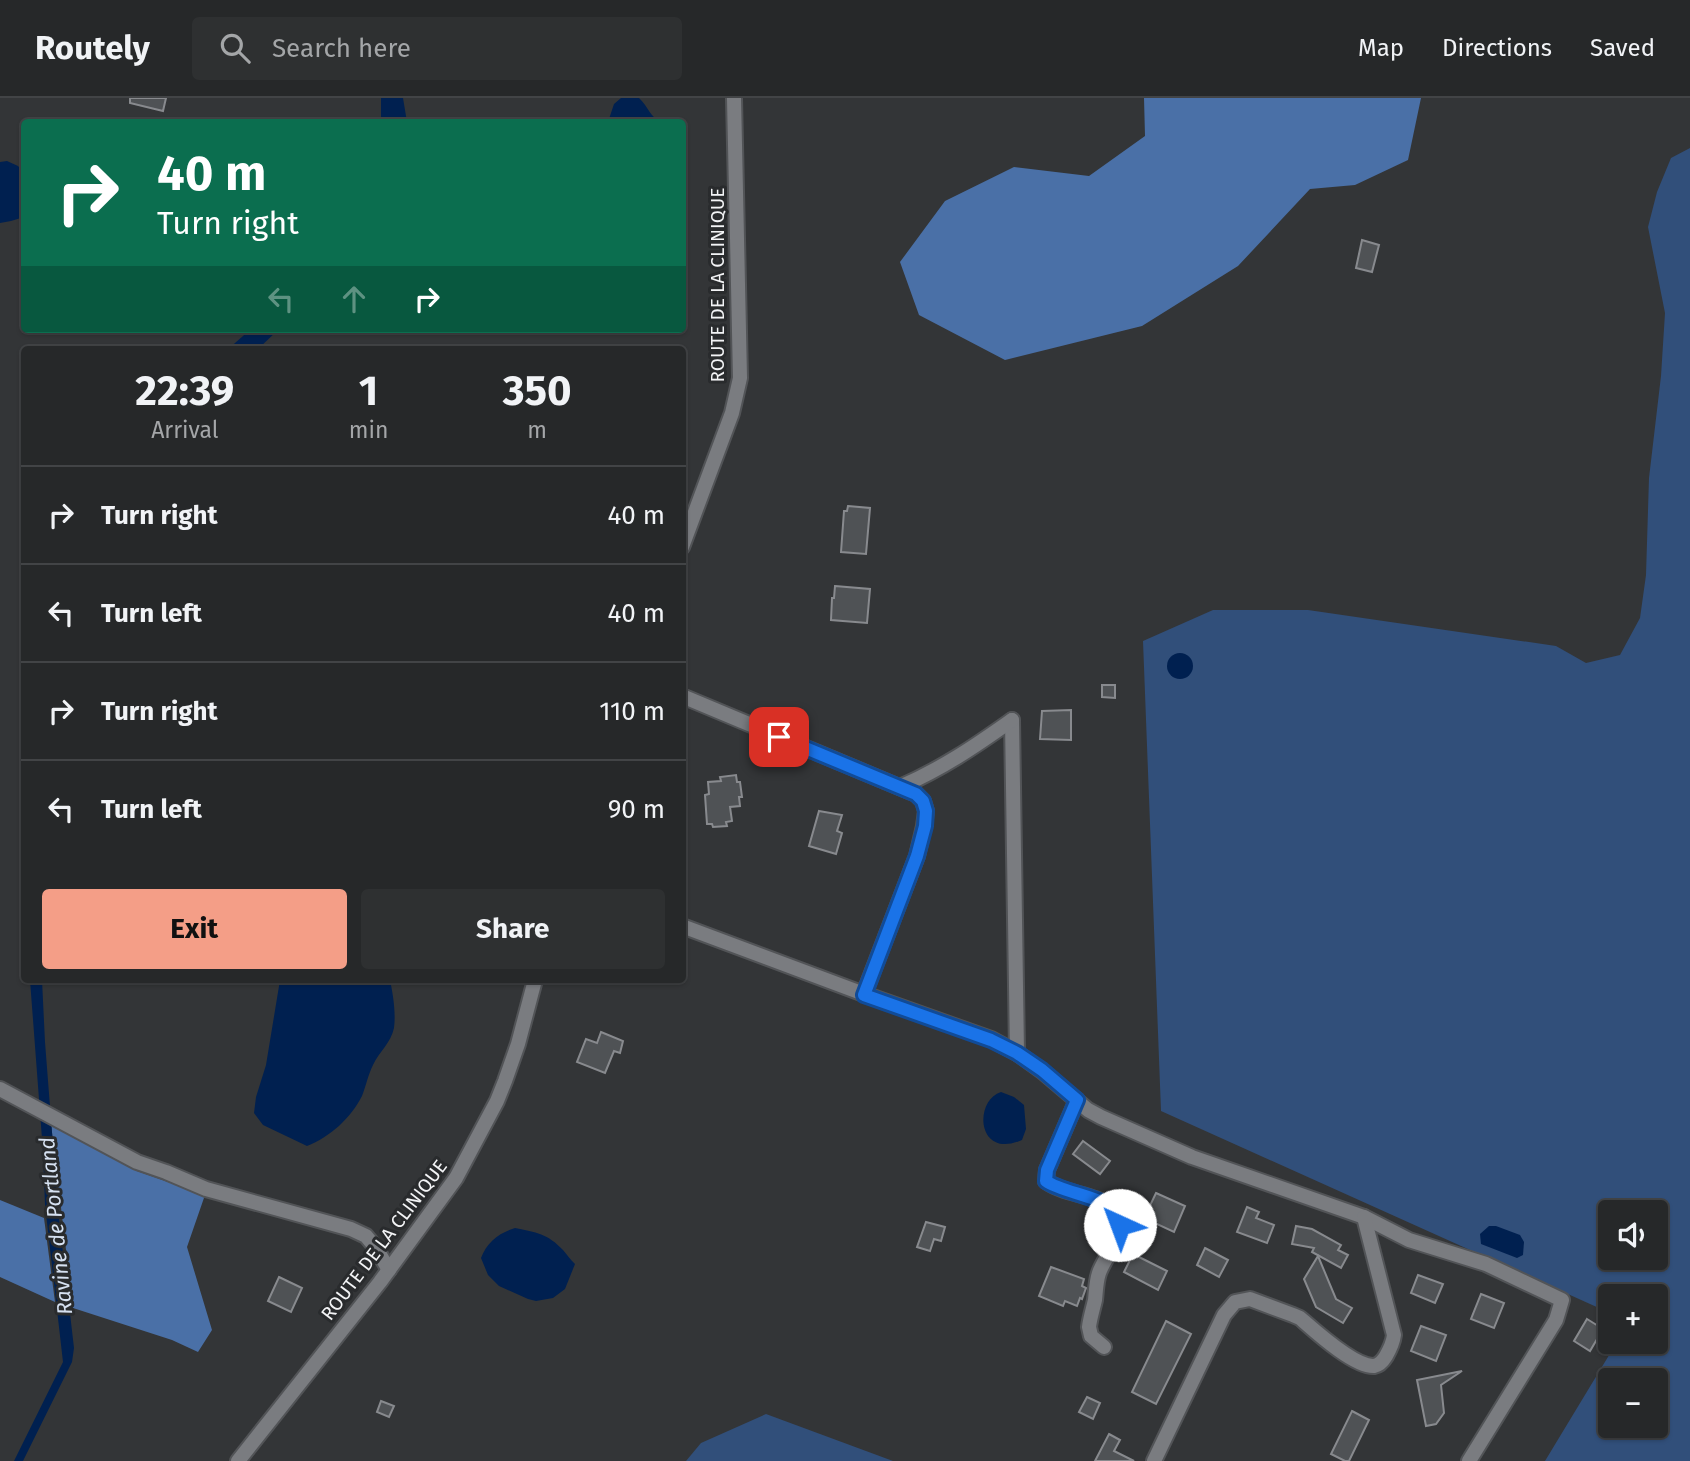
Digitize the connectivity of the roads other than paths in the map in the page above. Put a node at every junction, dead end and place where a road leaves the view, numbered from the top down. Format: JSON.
{"nodes":[{"id":1,"x":734,"y":98,"type":"edge"},
{"id":2,"x":686,"y":536,"type":"edge"},
{"id":3,"x":686,"y":698,"type":"edge"},
{"id":4,"x":900,"y":787,"type":"junction"},
{"id":5,"x":686,"y":928,"type":"edge"},
{"id":6,"x":534,"y":983,"type":"edge"},
{"id":7,"x":864,"y":995,"type":"junction"},
{"id":8,"x":1017,"y":1053,"type":"junction"},
{"id":9,"x":0,"y":1089,"type":"edge"},
{"id":10,"x":1077,"y":1100,"type":"junction"},
{"id":11,"x":1364,"y":1217,"type":"junction"},
{"id":12,"x":389,"y":1269,"type":"junction"},
{"id":13,"x":1104,"y":1347,"type":"dead end"},
{"id":14,"x":238,"y":1461,"type":"edge"},
{"id":15,"x":1154,"y":1461,"type":"edge"},
{"id":16,"x":1469,"y":1461,"type":"edge"}],
"edges":[{"from":1,"to":2,"type":"street","name":"ROUTE DE LA CLINIQUE"},
{"from":3,"to":4,"type":"street"},
{"from":4,"to":7,"type":"street"},
{"from":4,"to":8,"type":"street"},
{"from":5,"to":7,"type":"street"},
{"from":6,"to":12,"type":"street","name":"ROUTE DE LA CLINIQUE"},
{"from":7,"to":8,"type":"street"},
{"from":8,"to":10,"type":"street"},
{"from":9,"to":12,"type":"street"},
{"from":10,"to":11,"type":"street"},
{"from":10,"to":13,"type":"street"},
{"from":11,"to":15,"type":"street"},
{"from":11,"to":16,"type":"street"},
{"from":12,"to":14,"type":"street","name":"ROUTE DE LA CLINIQUE"}]}
